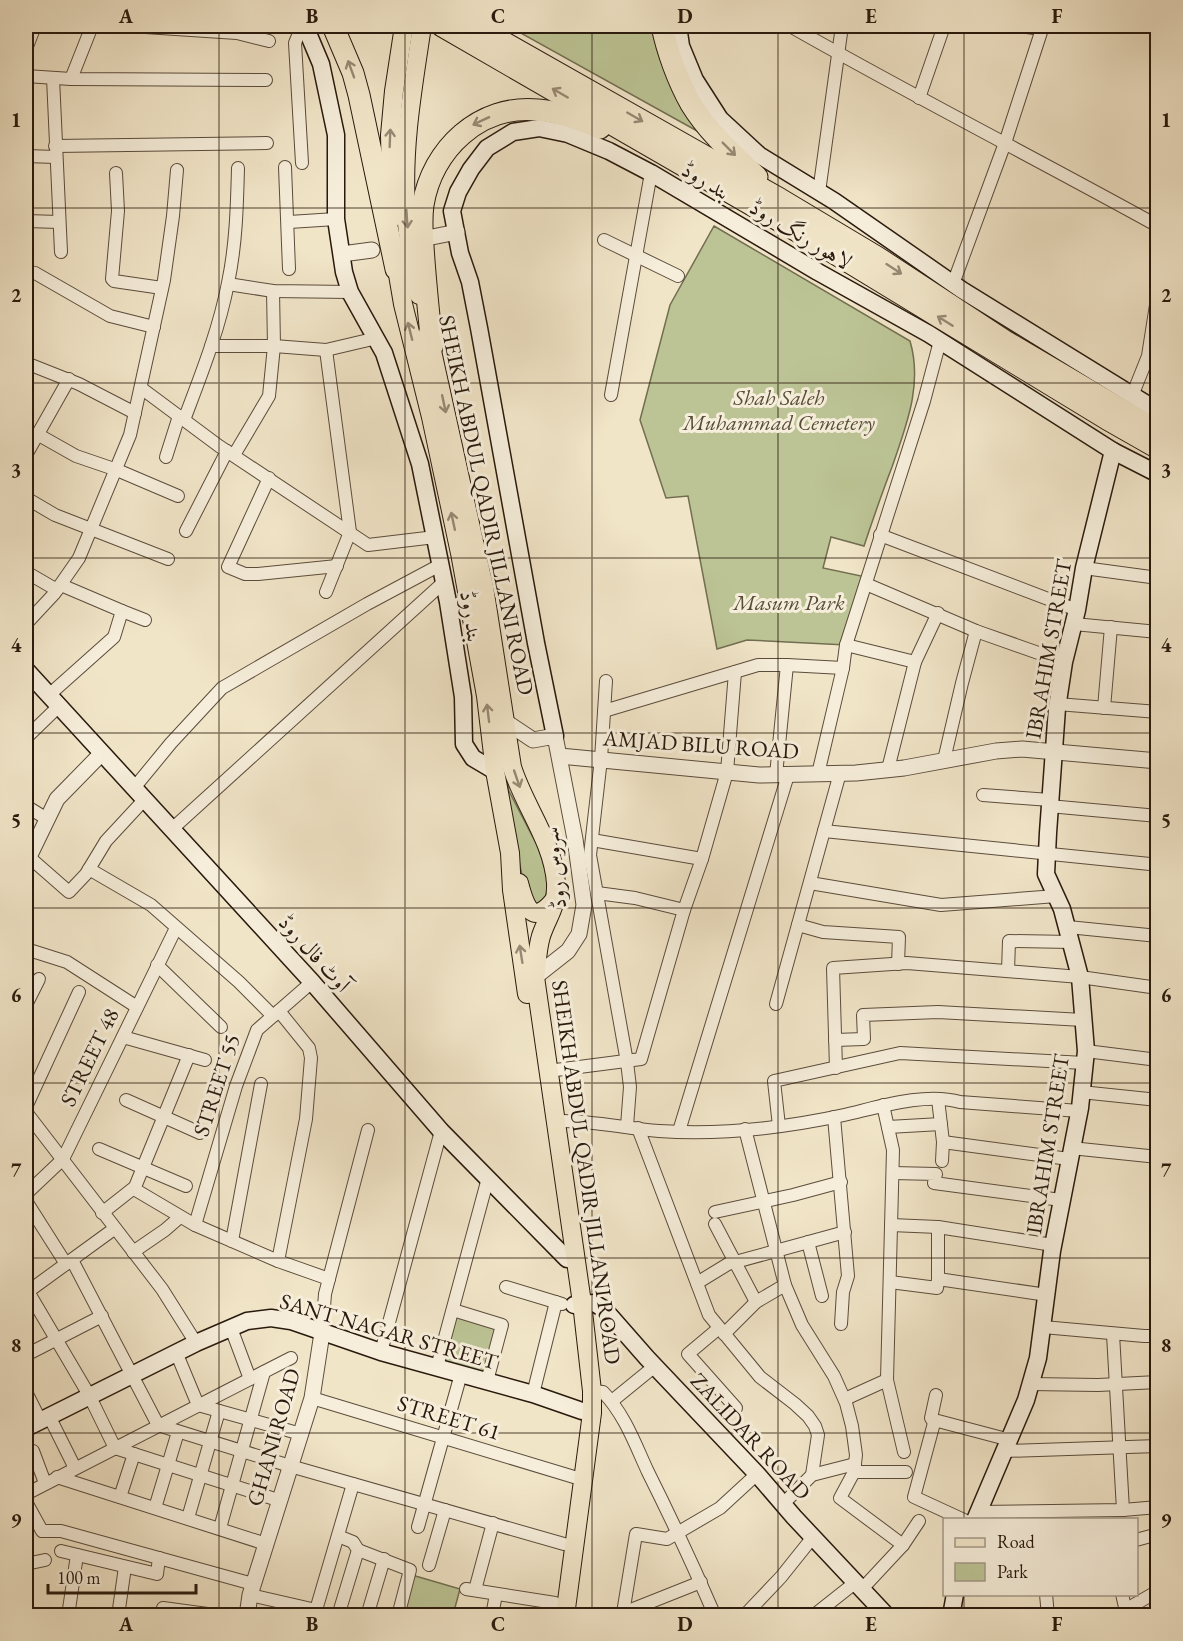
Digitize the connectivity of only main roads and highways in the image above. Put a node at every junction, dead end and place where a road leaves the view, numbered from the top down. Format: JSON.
{"nodes":[{"id":1,"x":303,"y":26,"type":"edge"},
{"id":2,"x":333,"y":26,"type":"edge"},
{"id":3,"x":442,"y":26,"type":"edge"},
{"id":4,"x":475,"y":26,"type":"edge"},
{"id":5,"x":662,"y":26,"type":"edge"},
{"id":6,"x":678,"y":26,"type":"edge"},
{"id":7,"x":412,"y":31,"type":"edge"},
{"id":8,"x":657,"y":149,"type":"junction"},
{"id":9,"x":780,"y":199,"type":"junction"},
{"id":10,"x":396,"y":269,"type":"junction"},
{"id":11,"x":432,"y":347,"type":"junction"},
{"id":12,"x":1158,"y":411,"type":"edge"},
{"id":13,"x":1158,"y":431,"type":"edge"},
{"id":14,"x":1158,"y":448,"type":"edge"},
{"id":15,"x":1113,"y":451,"type":"junction"},
{"id":16,"x":1158,"y":474,"type":"edge"},
{"id":17,"x":26,"y":670,"type":"edge"},
{"id":18,"x":555,"y":736,"type":"road end"},
{"id":19,"x":495,"y":771,"type":"junction"},
{"id":20,"x":510,"y":853,"type":"junction"},
{"id":21,"x":555,"y":899,"type":"junction"},
{"id":22,"x":571,"y":1259,"type":"junction"},
{"id":23,"x":577,"y":1306,"type":"junction"},
{"id":24,"x":582,"y":1411,"type":"junction"},
{"id":25,"x":38,"y":1421,"type":"edge"},
{"id":26,"x":972,"y":1517,"type":"edge"},
{"id":27,"x":955,"y":1596,"type":"edge"},
{"id":28,"x":558,"y":1611,"type":"edge"},
{"id":29,"x":887,"y":1616,"type":"edge"},
{"id":30,"x":951,"y":1616,"type":"edge"}],
"edges":[{"from":1,"to":19,"type":"main road","name":"بند روڈ"},
{"from":10,"to":2,"type":"highway","one_way":true},
{"from":8,"to":3,"type":"highway","name":"لاہور رنگ روڈ","one_way":true},
{"from":4,"to":9,"type":"highway","name":"لاہور رنگ روڈ","one_way":true},
{"from":5,"to":9,"type":"highway","one_way":true},
{"from":6,"to":12,"type":"main road"},
{"from":10,"to":7,"type":"main road","name":"SHEIKH ABDUL QADIR JILLANI ROAD","one_way":true},
{"from":7,"to":11,"type":"main road","name":"SHEIKH ABDUL QADIR JILLANI ROAD","one_way":true},
{"from":8,"to":11,"type":"highway","one_way":true},
{"from":14,"to":8,"type":"highway","name":"لاہور رنگ روڈ","one_way":true},
{"from":9,"to":13,"type":"highway","name":"لاہور رنگ روڈ","one_way":true},
{"from":19,"to":10,"type":"main road","name":"SHEIKH ABDUL QADIR JILLANI ROAD","one_way":true},
{"from":11,"to":21,"type":"main road","name":"SHEIKH ABDUL QADIR JILLANI ROAD","one_way":true},
{"from":15,"to":16,"type":"main road","name":"بند روڈ"},
{"from":15,"to":18,"type":"main road","name":"بند روڈ"},
{"from":15,"to":26,"type":"main road","name":"IBRAHIM STREET"},
{"from":17,"to":22,"type":"main road","name":"آوٹ فال روڈ"},
{"from":19,"to":20,"type":"main road","name":"SHEIKH ABDUL QADIR JILLANI ROAD"},
{"from":20,"to":21,"type":"main road"},
{"from":22,"to":20,"type":"main road","name":"SHEIKH ABDUL QADIR JILLANI ROAD","one_way":true},
{"from":21,"to":22,"type":"main road","name":"SHEIKH ABDUL QADIR JILLANI ROAD"},
{"from":22,"to":23,"type":"main road","name":"SHEIKH ABDUL QADIR JILLANI ROAD"},
{"from":23,"to":24,"type":"main road","name":"SHEIKH ABDUL QADIR JILLANI ROAD"},
{"from":23,"to":28,"type":"main road","name":"SHEIKH ABDUL QADIR JILLANI ROAD"},
{"from":23,"to":29,"type":"main road","name":"ZALIDAR ROAD"},
{"from":24,"to":25,"type":"main road","name":"SANT NAGAR STREET"},
{"from":24,"to":28,"type":"main road","name":"SHEIKH ABDUL QADIR JILLANI ROAD"},
{"from":27,"to":30,"type":"main road"}]}
